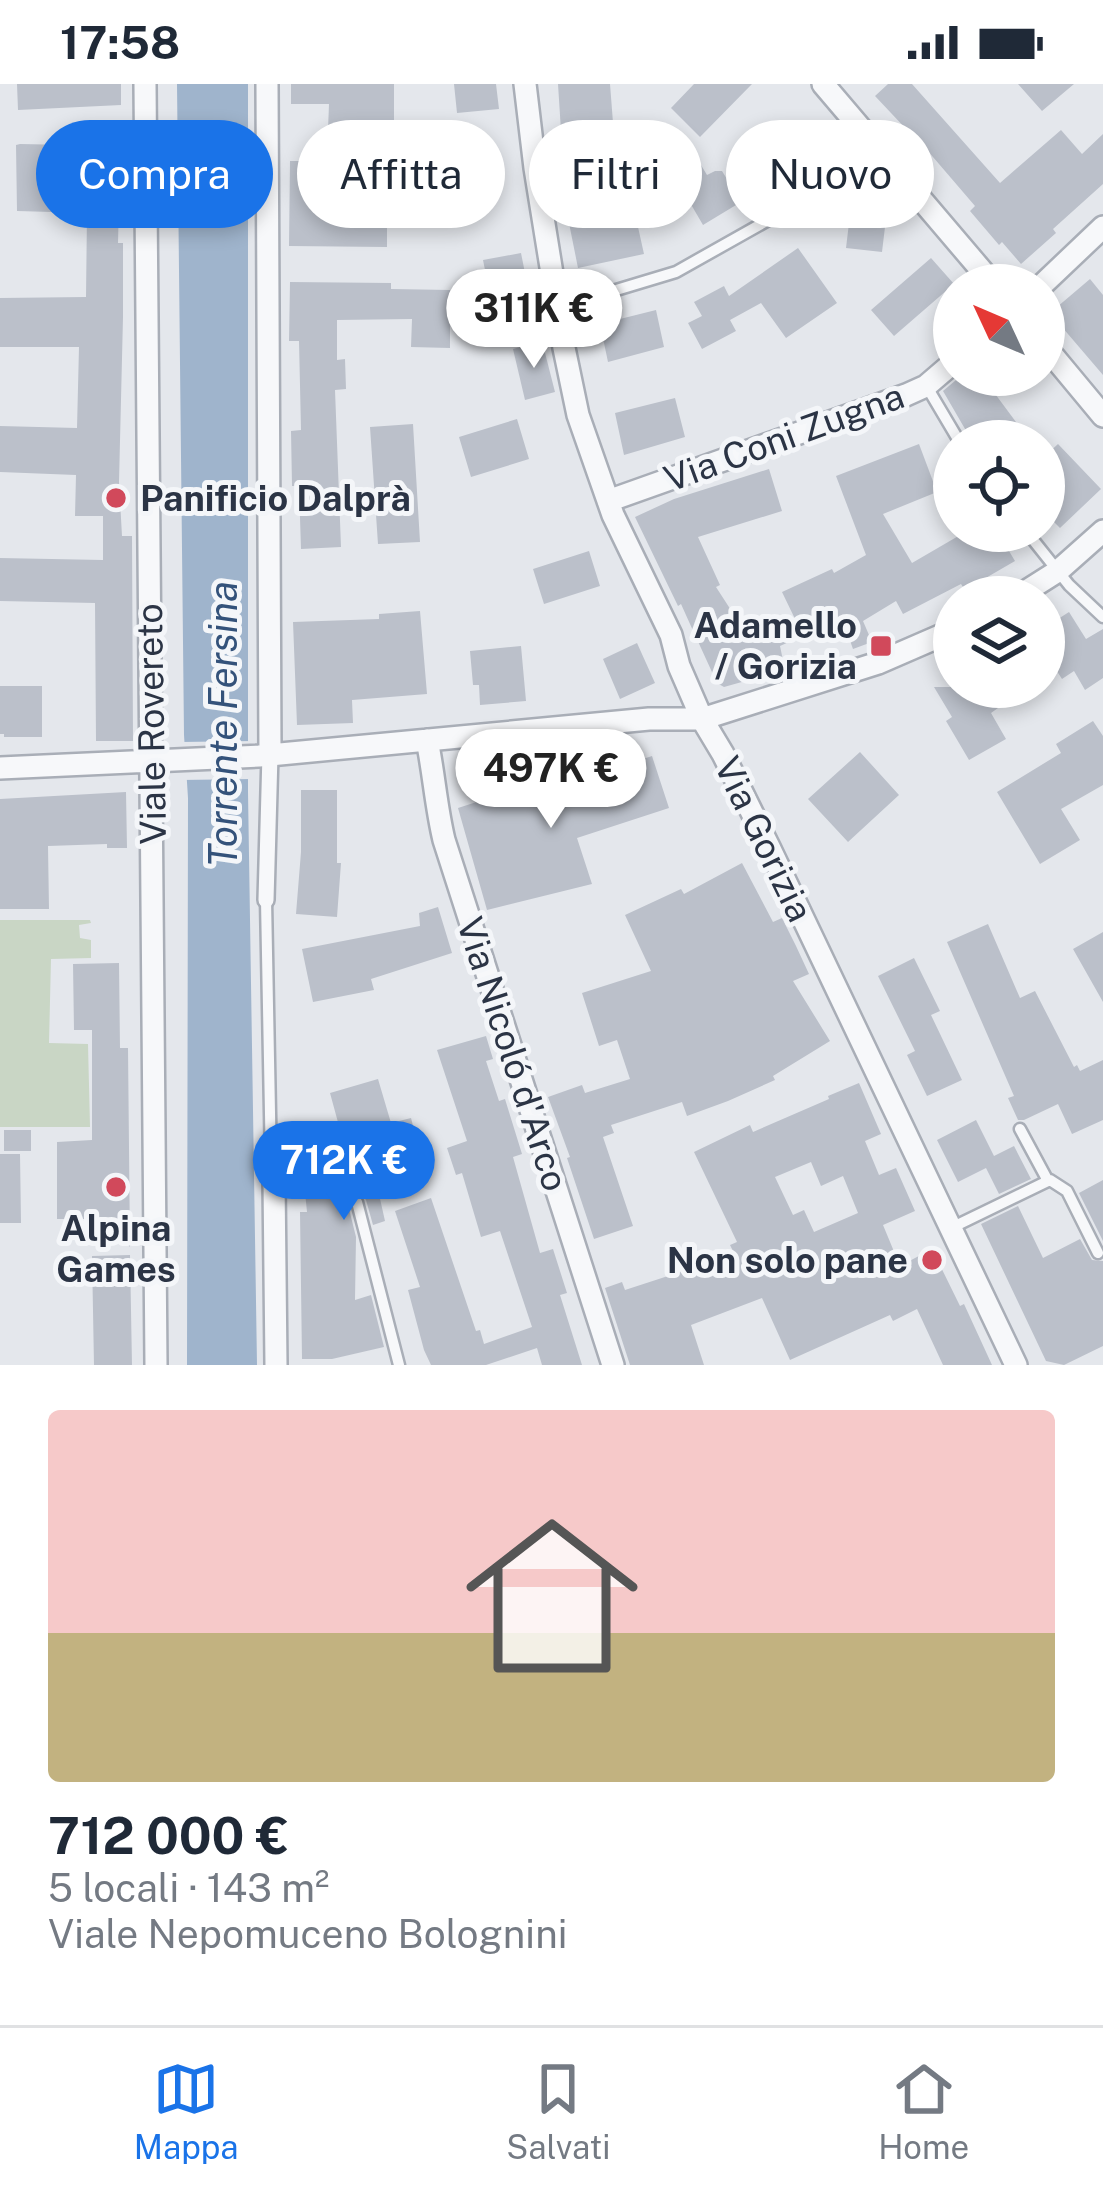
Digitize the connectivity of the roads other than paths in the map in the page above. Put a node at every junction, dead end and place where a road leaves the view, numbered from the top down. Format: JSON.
{"nodes":[{"id":1,"x":145,"y":84,"type":"edge"},
{"id":2,"x":267,"y":84,"type":"edge"},
{"id":3,"x":525,"y":84,"type":"edge"},
{"id":4,"x":824,"y":84,"type":"edge"},
{"id":5,"x":855,"y":120,"type":"edge"},
{"id":6,"x":934,"y":214,"type":"edge"},
{"id":7,"x":1103,"y":227,"type":"edge"},
{"id":8,"x":754,"y":228,"type":"edge"},
{"id":9,"x":976,"y":264,"type":"edge"},
{"id":10,"x":1064,"y":264,"type":"edge"},
{"id":11,"x":559,"y":311,"type":"junction"},
{"id":12,"x":1065,"y":370,"type":"edge"},
{"id":13,"x":933,"y":380,"type":"edge"},
{"id":14,"x":926,"y":386,"type":"junction"},
{"id":15,"x":1103,"y":416,"type":"edge"},
{"id":16,"x":946,"y":420,"type":"edge"},
{"id":17,"x":608,"y":501,"type":"junction"},
{"id":18,"x":1103,"y":531,"type":"edge"},
{"id":19,"x":1043,"y":552,"type":"edge"},
{"id":20,"x":1058,"y":571,"type":"junction"},
{"id":21,"x":1050,"y":576,"type":"edge"},
{"id":22,"x":1103,"y":617,"type":"edge"},
{"id":23,"x":933,"y":639,"type":"edge"},
{"id":24,"x":702,"y":719,"type":"junction"},
{"id":25,"x":427,"y":740,"type":"junction"},
{"id":26,"x":265,"y":755,"type":"junction"},
{"id":27,"x":152,"y":763,"type":"junction"},
{"id":28,"x":0,"y":768,"type":"edge"},
{"id":29,"x":266,"y":900,"type":"joint"},
{"id":30,"x":1021,"y":1130,"type":"dead end"},
{"id":31,"x":274,"y":1181,"type":"joint"},
{"id":32,"x":1048,"y":1181,"type":"junction"},
{"id":33,"x":357,"y":1202,"type":"dead end"},
{"id":34,"x":951,"y":1228,"type":"junction"},
{"id":35,"x":1099,"y":1253,"type":"dead end"},
{"id":36,"x":156,"y":1365,"type":"edge"},
{"id":37,"x":275,"y":1365,"type":"edge"},
{"id":38,"x":399,"y":1365,"type":"edge"},
{"id":39,"x":613,"y":1365,"type":"edge"},
{"id":40,"x":1016,"y":1365,"type":"edge"}],
"edges":[{"from":1,"to":27,"type":"street","name":"Viale Rovereto"},
{"from":2,"to":26,"type":"street"},
{"from":3,"to":11,"type":"street","name":"Via Gorizia"},
{"from":4,"to":5,"type":"street"},
{"from":6,"to":9,"type":"street"},
{"from":7,"to":10,"type":"street"},
{"from":8,"to":11,"type":"lane"},
{"from":11,"to":17,"type":"street","name":"Via Gorizia"},
{"from":12,"to":15,"type":"street"},
{"from":13,"to":14,"type":"street","name":"Via Coni Zugna"},
{"from":14,"to":16,"type":"lane"},
{"from":14,"to":17,"type":"street","name":"Via Coni Zugna"},
{"from":17,"to":24,"type":"street","name":"Via Gorizia"},
{"from":18,"to":20,"type":"street"},
{"from":19,"to":20,"type":"lane"},
{"from":20,"to":21,"type":"street"},
{"from":20,"to":22,"type":"lane"},
{"from":23,"to":24,"type":"street"},
{"from":24,"to":25,"type":"street"},
{"from":24,"to":34,"type":"street","name":"Via Gorizia"},
{"from":25,"to":26,"type":"street"},
{"from":25,"to":39,"type":"street","name":"Via Nicoló d'Arco"},
{"from":26,"to":27,"type":"street"},
{"from":26,"to":29,"type":"street"},
{"from":27,"to":28,"type":"street"},
{"from":27,"to":36,"type":"street","name":"Viale Rovereto"},
{"from":29,"to":31,"type":"lane"},
{"from":30,"to":32,"type":"lane"},
{"from":31,"to":37,"type":"street"},
{"from":32,"to":34,"type":"lane"},
{"from":32,"to":35,"type":"lane"},
{"from":33,"to":38,"type":"lane"},
{"from":34,"to":40,"type":"street","name":"Via Gorizia"}]}
